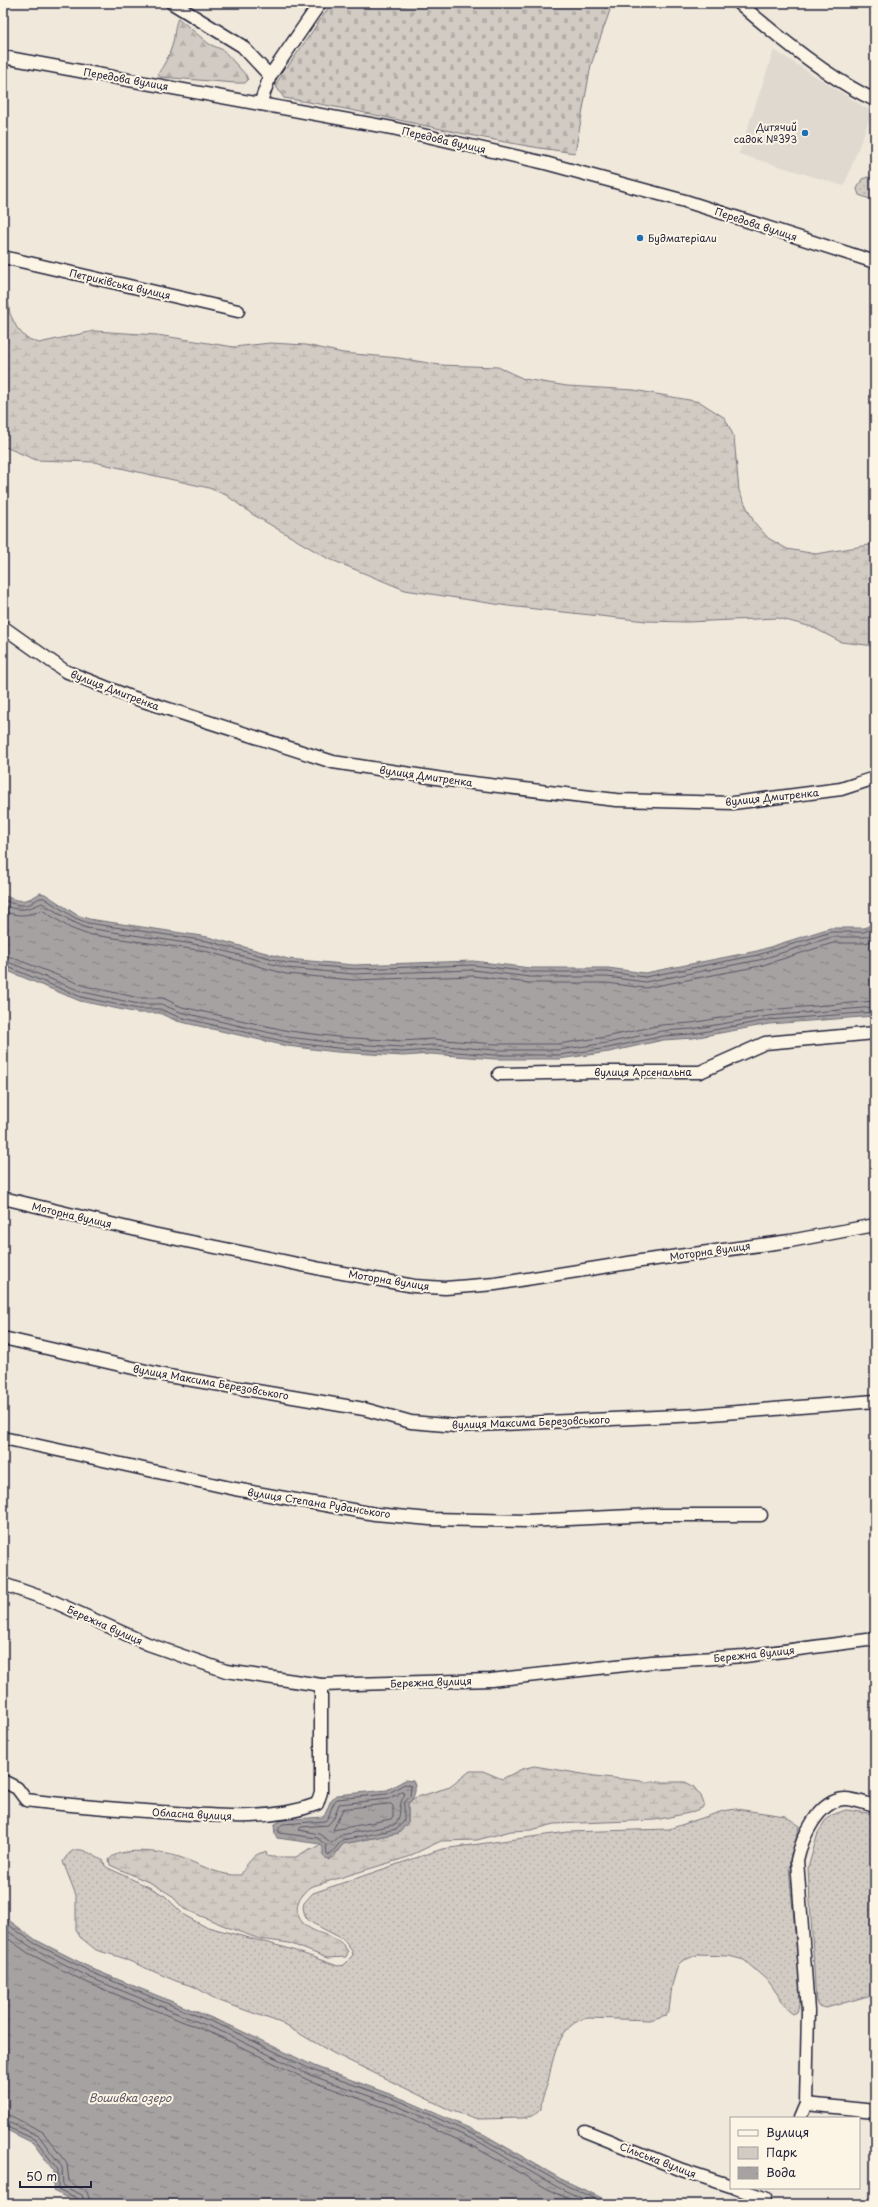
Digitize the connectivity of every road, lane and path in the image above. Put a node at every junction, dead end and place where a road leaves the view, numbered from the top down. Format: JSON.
{"nodes":[{"id":1,"x":172,"y":3,"type":"edge"},
{"id":2,"x":320,"y":3,"type":"edge"},
{"id":3,"x":739,"y":3,"type":"edge"},
{"id":4,"x":3,"y":57,"type":"edge"},
{"id":5,"x":270,"y":76,"type":"junction"},
{"id":6,"x":875,"y":100,"type":"edge"},
{"id":7,"x":260,"y":104,"type":"junction"},
{"id":8,"x":3,"y":257,"type":"edge"},
{"id":9,"x":875,"y":262,"type":"edge"},
{"id":10,"x":238,"y":311,"type":"dead end"},
{"id":11,"x":3,"y":627,"type":"edge"},
{"id":12,"x":875,"y":778,"type":"edge"},
{"id":13,"x":875,"y":1033,"type":"edge"},
{"id":14,"x":499,"y":1074,"type":"dead end"},
{"id":15,"x":3,"y":1198,"type":"edge"},
{"id":16,"x":875,"y":1225,"type":"edge"},
{"id":17,"x":3,"y":1338,"type":"edge"},
{"id":18,"x":875,"y":1401,"type":"edge"},
{"id":19,"x":3,"y":1438,"type":"edge"},
{"id":20,"x":761,"y":1515,"type":"dead end"},
{"id":21,"x":3,"y":1584,"type":"edge"},
{"id":22,"x":875,"y":1639,"type":"edge"},
{"id":23,"x":321,"y":1685,"type":"junction"},
{"id":24,"x":3,"y":1781,"type":"edge"},
{"id":25,"x":875,"y":1806,"type":"edge"},
{"id":26,"x":806,"y":2104,"type":"junction"},
{"id":27,"x":875,"y":2111,"type":"edge"},
{"id":28,"x":800,"y":2117,"type":"edge"},
{"id":29,"x":585,"y":2131,"type":"dead end"},
{"id":30,"x":730,"y":2186,"type":"edge"},
{"id":31,"x":740,"y":2189,"type":"edge"},
{"id":32,"x":764,"y":2196,"type":"edge"}],
"edges":[{"from":1,"to":5,"type":"street"},
{"from":2,"to":5,"type":"street"},
{"from":3,"to":6,"type":"street"},
{"from":4,"to":7,"type":"street","name":"Передова вулиця"},
{"from":5,"to":7,"type":"street"},
{"from":7,"to":9,"type":"street","name":"Передова вулиця"},
{"from":8,"to":10,"type":"street","name":"Петриківська вулиця"},
{"from":11,"to":12,"type":"street","name":"вулиця Дмитренка"},
{"from":13,"to":14,"type":"street","name":"вулиця Арсенальна"},
{"from":15,"to":16,"type":"street","name":"Моторна вулиця"},
{"from":17,"to":18,"type":"street","name":"вулиця Максима Березовського"},
{"from":19,"to":20,"type":"street","name":"вулиця Степана Руданського"},
{"from":21,"to":23,"type":"street","name":"Бережна вулиця"},
{"from":22,"to":23,"type":"street","name":"Бережна вулиця"},
{"from":23,"to":24,"type":"street","name":"Обласна вулиця"},
{"from":25,"to":26,"type":"street"},
{"from":26,"to":27,"type":"street"},
{"from":26,"to":28,"type":"street"},
{"from":29,"to":30,"type":"street","name":"Сільська вулиця"},
{"from":31,"to":32,"type":"street"}]}
